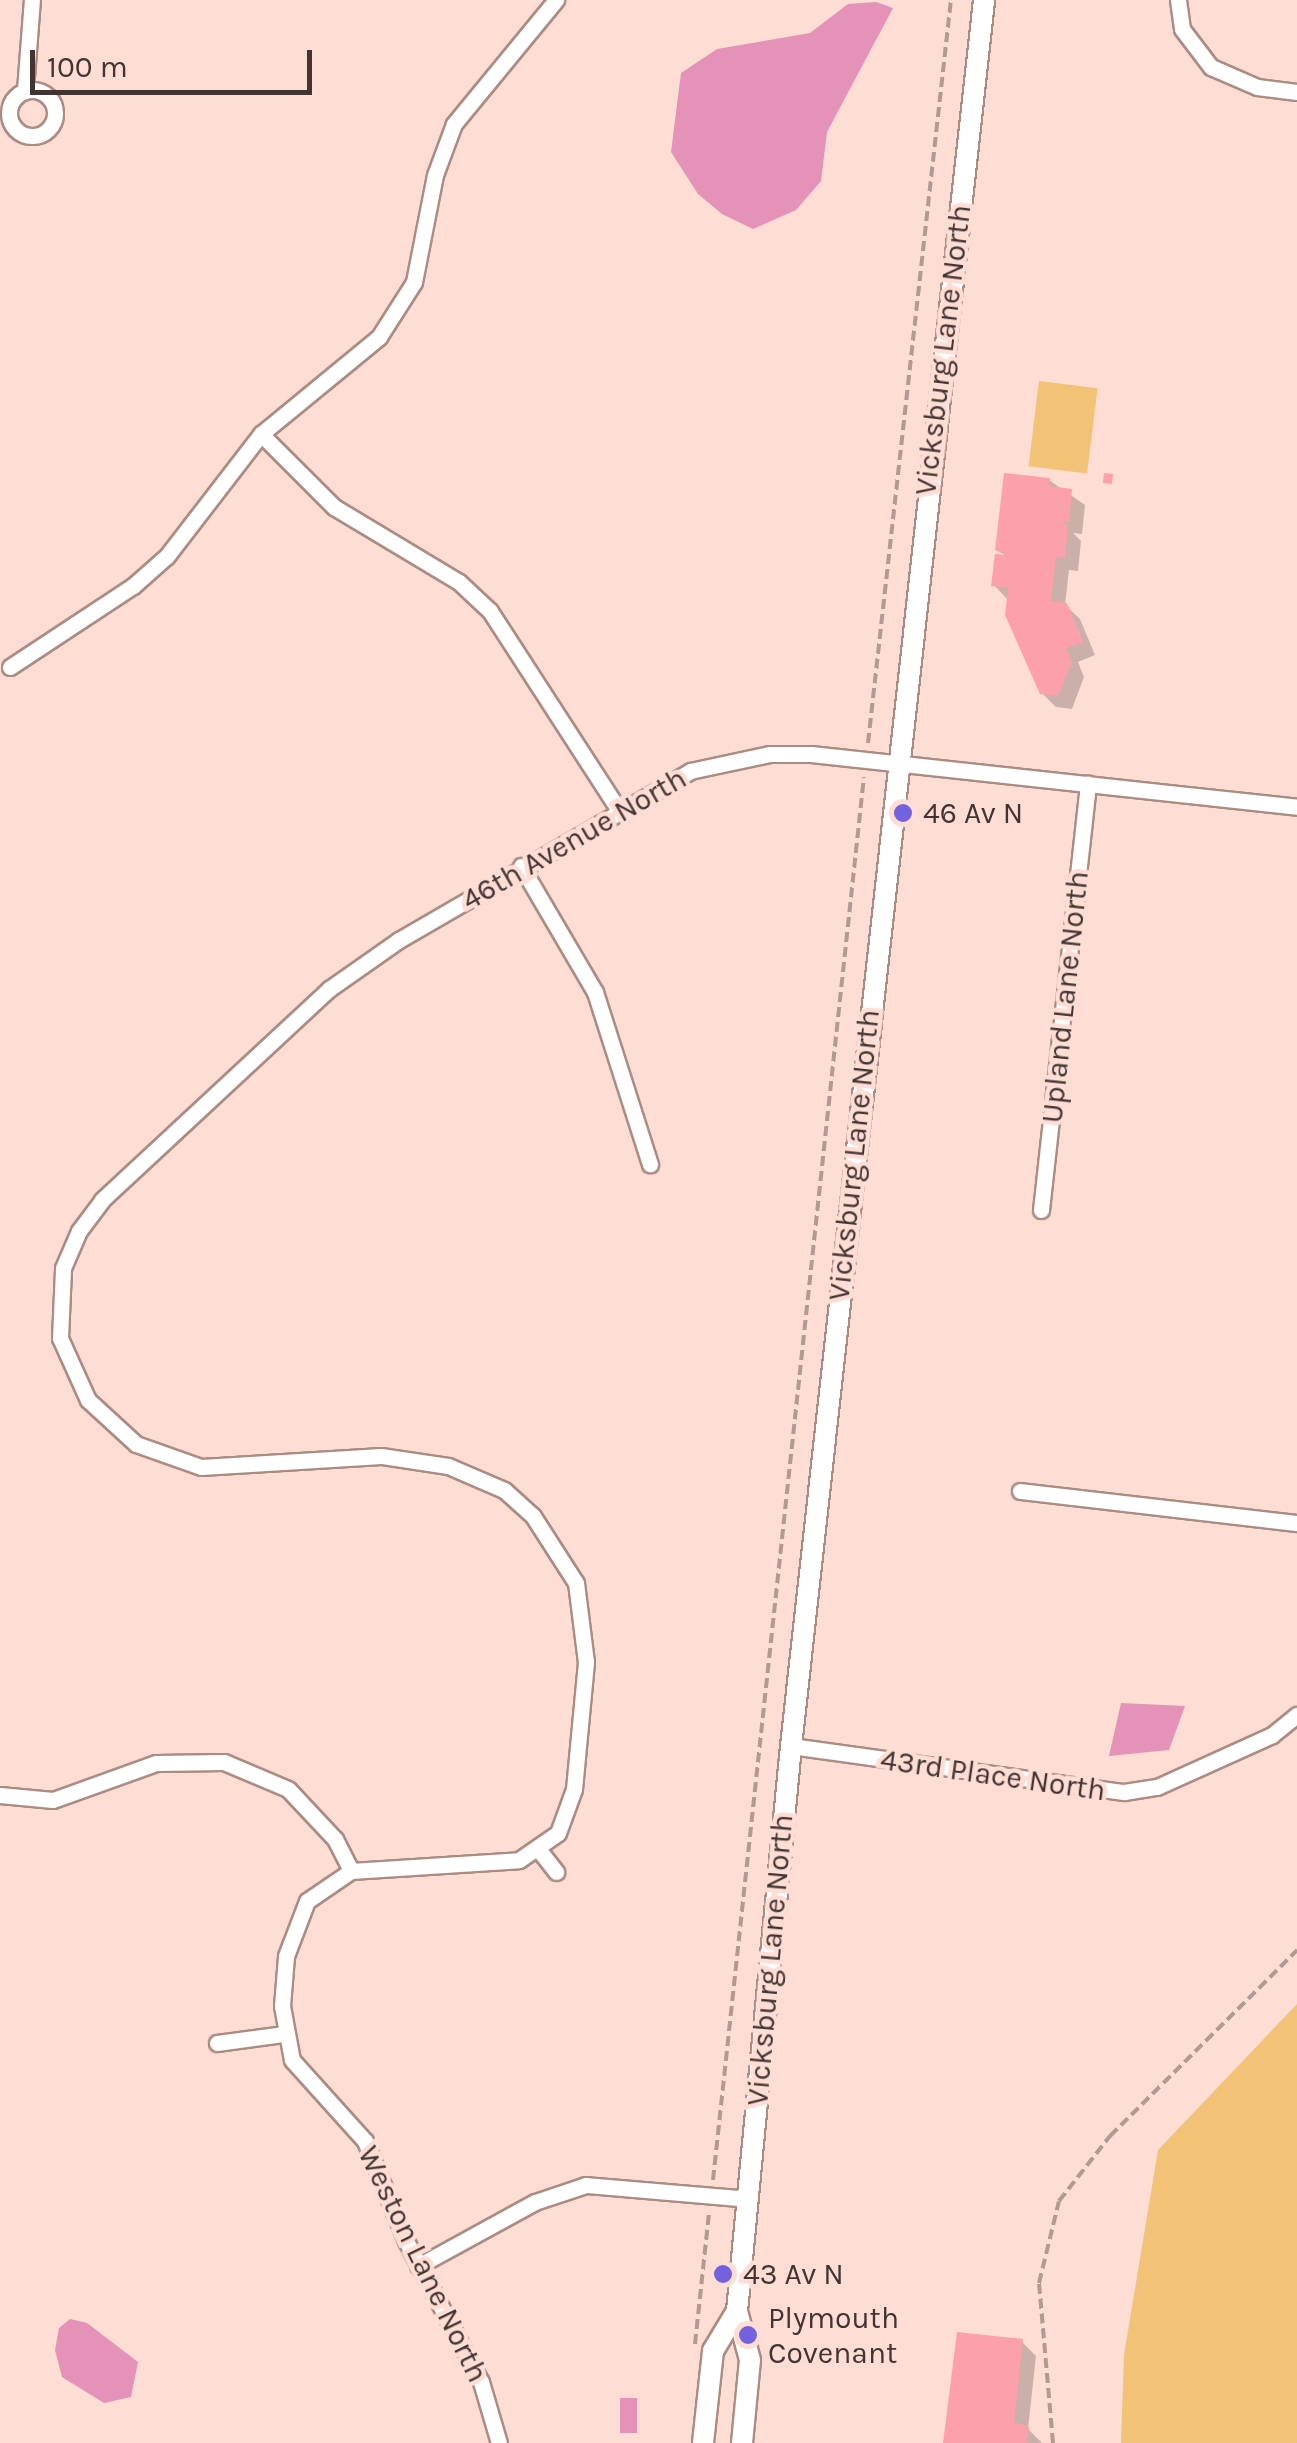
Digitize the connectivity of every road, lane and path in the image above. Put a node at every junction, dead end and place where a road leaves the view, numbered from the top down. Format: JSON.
{"nodes":[{"id":1,"x":32,"y":0,"type":"edge"},
{"id":2,"x":556,"y":0,"type":"edge"},
{"id":3,"x":950,"y":0,"type":"edge"},
{"id":4,"x":984,"y":0,"type":"edge"},
{"id":5,"x":1178,"y":0,"type":"edge"},
{"id":6,"x":25,"y":90,"type":"dead end"},
{"id":7,"x":1297,"y":92,"type":"edge"},
{"id":8,"x":261,"y":434,"type":"junction"},
{"id":9,"x":10,"y":667,"type":"dead end"},
{"id":10,"x":866,"y":760,"type":"junction"},
{"id":11,"x":896,"y":764,"type":"junction"},
{"id":12,"x":1088,"y":784,"type":"junction"},
{"id":13,"x":1297,"y":806,"type":"edge"},
{"id":14,"x":618,"y":809,"type":"junction"},
{"id":15,"x":521,"y":866,"type":"junction"},
{"id":16,"x":650,"y":1164,"type":"dead end"},
{"id":17,"x":1041,"y":1210,"type":"dead end"},
{"id":18,"x":1020,"y":1491,"type":"dead end"},
{"id":19,"x":1297,"y":1523,"type":"edge"},
{"id":20,"x":1297,"y":1715,"type":"edge"},
{"id":21,"x":791,"y":1746,"type":"junction"},
{"id":22,"x":0,"y":1796,"type":"edge"},
{"id":23,"x":539,"y":1850,"type":"junction"},
{"id":24,"x":351,"y":1871,"type":"junction"},
{"id":25,"x":556,"y":1872,"type":"dead end"},
{"id":26,"x":1297,"y":1950,"type":"edge"},
{"id":27,"x":284,"y":2034,"type":"junction"},
{"id":28,"x":217,"y":2043,"type":"dead end"},
{"id":29,"x":711,"y":2195,"type":"junction"},
{"id":30,"x":748,"y":2199,"type":"junction"},
{"id":31,"x":418,"y":2266,"type":"junction"},
{"id":32,"x":737,"y":2310,"type":"junction"},
{"id":33,"x":694,"y":2348,"type":"dead end"},
{"id":34,"x":500,"y":2443,"type":"edge"},
{"id":35,"x":703,"y":2443,"type":"edge"},
{"id":36,"x":742,"y":2443,"type":"edge"},
{"id":37,"x":1052,"y":2443,"type":"edge"}],
"edges":[{"from":1,"to":6,"type":"street"},
{"from":2,"to":8,"type":"street"},
{"from":3,"to":10,"type":"path"},
{"from":4,"to":11,"type":"main road","name":"Vicksburg Lane North"},
{"from":5,"to":7,"type":"street"},
{"from":8,"to":9,"type":"street"},
{"from":8,"to":14,"type":"street"},
{"from":10,"to":11,"type":"street","name":"46th Avenue North"},
{"from":10,"to":14,"type":"street","name":"46th Avenue North"},
{"from":10,"to":29,"type":"path"},
{"from":11,"to":12,"type":"street","name":"46th Avenue North"},
{"from":11,"to":21,"type":"main road","name":"Vicksburg Lane North"},
{"from":12,"to":13,"type":"street","name":"46th Avenue North"},
{"from":12,"to":17,"type":"street","name":"Upland Lane North"},
{"from":14,"to":15,"type":"street","name":"46th Avenue North"},
{"from":15,"to":16,"type":"street"},
{"from":15,"to":23,"type":"street","name":"46th Avenue North"},
{"from":18,"to":19,"type":"street"},
{"from":20,"to":21,"type":"street","name":"43rd Place North"},
{"from":21,"to":30,"type":"main road","name":"Vicksburg Lane North"},
{"from":22,"to":24,"type":"street"},
{"from":23,"to":24,"type":"street"},
{"from":23,"to":25,"type":"street"},
{"from":24,"to":27,"type":"street","name":"Weston Lane North"},
{"from":26,"to":37,"type":"path"},
{"from":27,"to":28,"type":"street"},
{"from":27,"to":31,"type":"street","name":"Weston Lane North"},
{"from":29,"to":30,"type":"street"},
{"from":29,"to":31,"type":"street"},
{"from":29,"to":33,"type":"path"},
{"from":30,"to":32,"type":"main road","name":"Vicksburg Lane North"},
{"from":31,"to":34,"type":"street","name":"Weston Lane North"},
{"from":32,"to":35,"type":"main road","name":"Vicksburg Lane North"},
{"from":32,"to":36,"type":"main road","name":"Vicksburg Lane North"}]}
